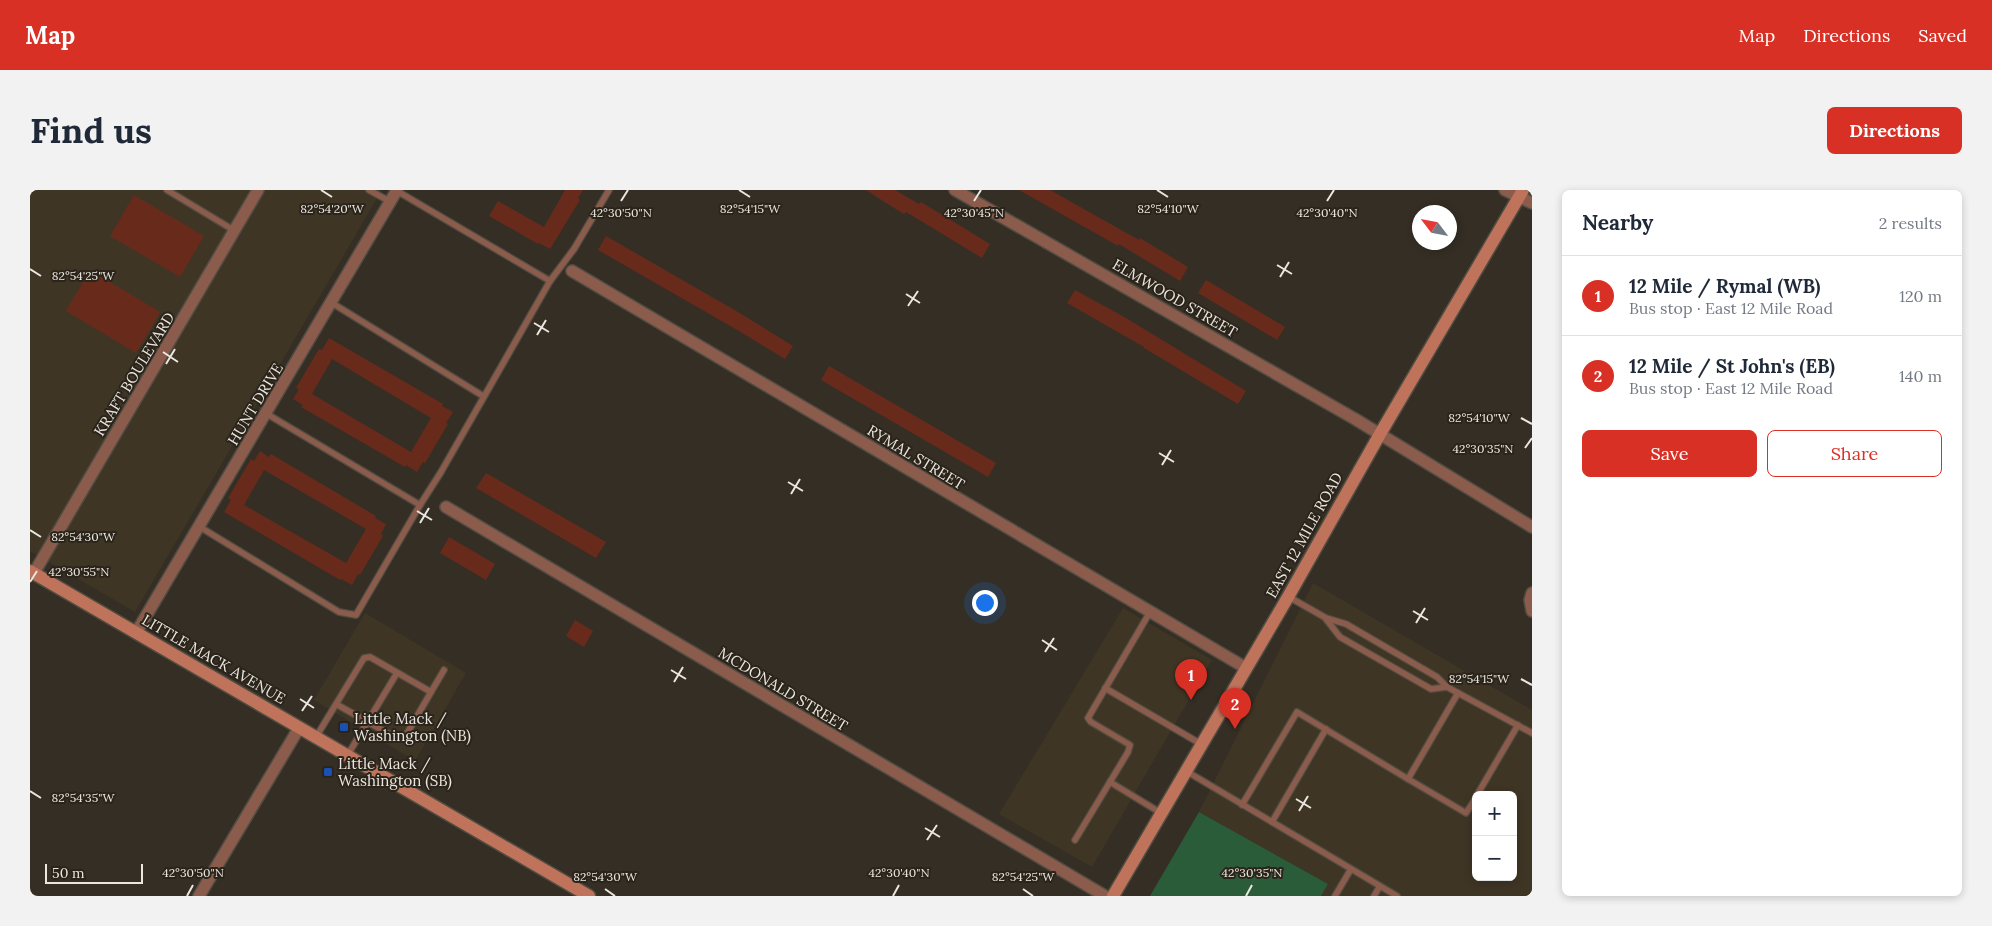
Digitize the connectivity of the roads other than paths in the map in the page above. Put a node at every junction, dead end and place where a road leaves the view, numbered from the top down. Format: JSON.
{"nodes":[{"id":1,"x":167,"y":190,"type":"edge"},
{"id":2,"x":258,"y":190,"type":"edge"},
{"id":3,"x":369,"y":190,"type":"edge"},
{"id":4,"x":397,"y":190,"type":"edge"},
{"id":5,"x":609,"y":190,"type":"edge"},
{"id":6,"x":954,"y":190,"type":"edge"},
{"id":7,"x":1505,"y":190,"type":"edge"},
{"id":8,"x":1521,"y":193,"type":"edge"},
{"id":9,"x":389,"y":201,"type":"junction"},
{"id":10,"x":1532,"y":203,"type":"edge"},
{"id":11,"x":235,"y":231,"type":"junction"},
{"id":12,"x":572,"y":271,"type":"dead end"},
{"id":13,"x":550,"y":281,"type":"junction"},
{"id":14,"x":332,"y":303,"type":"junction"},
{"id":15,"x":483,"y":396,"type":"junction"},
{"id":16,"x":267,"y":414,"type":"junction"},
{"id":17,"x":1380,"y":434,"type":"junction"},
{"id":18,"x":420,"y":505,"type":"junction"},
{"id":19,"x":446,"y":507,"type":"dead end"},
{"id":20,"x":200,"y":527,"type":"junction"},
{"id":21,"x":1532,"y":527,"type":"edge"},
{"id":22,"x":32,"y":572,"type":"edge"},
{"id":23,"x":1532,"y":593,"type":"edge"},
{"id":24,"x":1288,"y":597,"type":"junction"},
{"id":25,"x":1532,"y":611,"type":"edge"},
{"id":26,"x":1150,"y":612,"type":"junction"},
{"id":27,"x":1326,"y":618,"type":"junction"},
{"id":28,"x":136,"y":633,"type":"junction"},
{"id":29,"x":1246,"y":668,"type":"junction"},
{"id":30,"x":444,"y":670,"type":"dead end"},
{"id":31,"x":397,"y":673,"type":"junction"},
{"id":32,"x":1446,"y":687,"type":"junction"},
{"id":33,"x":1105,"y":688,"type":"junction"},
{"id":34,"x":431,"y":692,"type":"junction"},
{"id":35,"x":1458,"y":693,"type":"junction"},
{"id":36,"x":336,"y":704,"type":"junction"},
{"id":37,"x":368,"y":722,"type":"junction"},
{"id":38,"x":1518,"y":726,"type":"junction"},
{"id":39,"x":300,"y":728,"type":"junction"},
{"id":40,"x":1326,"y":729,"type":"junction"},
{"id":41,"x":1532,"y":733,"type":"edge"},
{"id":42,"x":316,"y":737,"type":"junction"},
{"id":43,"x":1201,"y":744,"type":"junction"},
{"id":44,"x":347,"y":756,"type":"junction"},
{"id":45,"x":1186,"y":771,"type":"junction"},
{"id":46,"x":1408,"y":779,"type":"junction"},
{"id":47,"x":1110,"y":782,"type":"junction"},
{"id":48,"x":1480,"y":791,"type":"edge"},
{"id":49,"x":1472,"y":804,"type":"edge"},
{"id":50,"x":1242,"y":805,"type":"junction"},
{"id":51,"x":1161,"y":813,"type":"junction"},
{"id":52,"x":1272,"y":822,"type":"junction"},
{"id":53,"x":1075,"y":840,"type":"dead end"},
{"id":54,"x":1351,"y":869,"type":"junction"},
{"id":55,"x":1380,"y":886,"type":"junction"},
{"id":56,"x":199,"y":896,"type":"edge"},
{"id":57,"x":588,"y":896,"type":"edge"},
{"id":58,"x":1105,"y":896,"type":"edge"},
{"id":59,"x":1113,"y":896,"type":"edge"},
{"id":60,"x":1335,"y":896,"type":"edge"},
{"id":61,"x":1374,"y":896,"type":"edge"},
{"id":62,"x":1397,"y":896,"type":"edge"}],
"edges":[{"from":1,"to":11,"type":"lane"},
{"from":2,"to":11,"type":"street","name":"KRAFT BOULEVARD"},
{"from":3,"to":9,"type":"lane"},
{"from":4,"to":9,"type":"street","name":"HUNT DRIVE"},
{"from":4,"to":13,"type":"lane"},
{"from":5,"to":13,"type":"lane"},
{"from":6,"to":17,"type":"street","name":"ELMWOOD STREET"},
{"from":7,"to":8,"type":"street"},
{"from":8,"to":10,"type":"street"},
{"from":8,"to":17,"type":"main road","name":"EAST 12 MILE ROAD"},
{"from":9,"to":14,"type":"street","name":"HUNT DRIVE"},
{"from":11,"to":22,"type":"street","name":"KRAFT BOULEVARD"},
{"from":12,"to":26,"type":"street","name":"RYMAL STREET"},
{"from":13,"to":15,"type":"lane"},
{"from":14,"to":15,"type":"lane"},
{"from":14,"to":16,"type":"street","name":"HUNT DRIVE"},
{"from":15,"to":18,"type":"lane"},
{"from":16,"to":18,"type":"lane"},
{"from":16,"to":20,"type":"street","name":"HUNT DRIVE"},
{"from":17,"to":21,"type":"street","name":"ELMWOOD STREET"},
{"from":17,"to":24,"type":"main road","name":"EAST 12 MILE ROAD"},
{"from":18,"to":20,"type":"lane"},
{"from":19,"to":58,"type":"street","name":"MCDONALD STREET"},
{"from":20,"to":28,"type":"street","name":"HUNT DRIVE"},
{"from":22,"to":28,"type":"main road","name":"LITTLE MACK AVENUE"},
{"from":23,"to":25,"type":"street"},
{"from":24,"to":27,"type":"lane"},
{"from":24,"to":29,"type":"main road","name":"EAST 12 MILE ROAD"},
{"from":26,"to":29,"type":"street","name":"RYMAL STREET"},
{"from":26,"to":33,"type":"lane"},
{"from":27,"to":32,"type":"lane"},
{"from":27,"to":32,"type":"lane"},
{"from":28,"to":39,"type":"main road","name":"LITTLE MACK AVENUE"},
{"from":29,"to":43,"type":"main road","name":"EAST 12 MILE ROAD"},
{"from":30,"to":34,"type":"lane"},
{"from":31,"to":34,"type":"lane"},
{"from":31,"to":36,"type":"lane"},
{"from":31,"to":37,"type":"lane"},
{"from":32,"to":35,"type":"lane"},
{"from":33,"to":43,"type":"lane"},
{"from":33,"to":47,"type":"lane"},
{"from":34,"to":37,"type":"lane"},
{"from":35,"to":38,"type":"lane"},
{"from":35,"to":46,"type":"lane"},
{"from":36,"to":37,"type":"lane"},
{"from":36,"to":42,"type":"lane"},
{"from":37,"to":44,"type":"lane"},
{"from":38,"to":41,"type":"lane"},
{"from":38,"to":48,"type":"lane"},
{"from":39,"to":42,"type":"main road","name":"LITTLE MACK AVENUE"},
{"from":39,"to":56,"type":"street"},
{"from":40,"to":46,"type":"lane"},
{"from":40,"to":50,"type":"lane"},
{"from":40,"to":52,"type":"lane"},
{"from":42,"to":44,"type":"main road","name":"LITTLE MACK AVENUE"},
{"from":43,"to":45,"type":"main road","name":"EAST 12 MILE ROAD"},
{"from":44,"to":57,"type":"main road","name":"LITTLE MACK AVENUE"},
{"from":45,"to":50,"type":"lane"},
{"from":45,"to":51,"type":"main road","name":"EAST 12 MILE ROAD"},
{"from":46,"to":49,"type":"lane"},
{"from":47,"to":51,"type":"lane"},
{"from":47,"to":53,"type":"lane"},
{"from":50,"to":52,"type":"lane"},
{"from":51,"to":59,"type":"main road","name":"EAST 12 MILE ROAD"},
{"from":52,"to":54,"type":"lane"},
{"from":54,"to":55,"type":"lane"},
{"from":54,"to":60,"type":"lane"},
{"from":55,"to":61,"type":"lane"},
{"from":55,"to":62,"type":"lane"}]}
